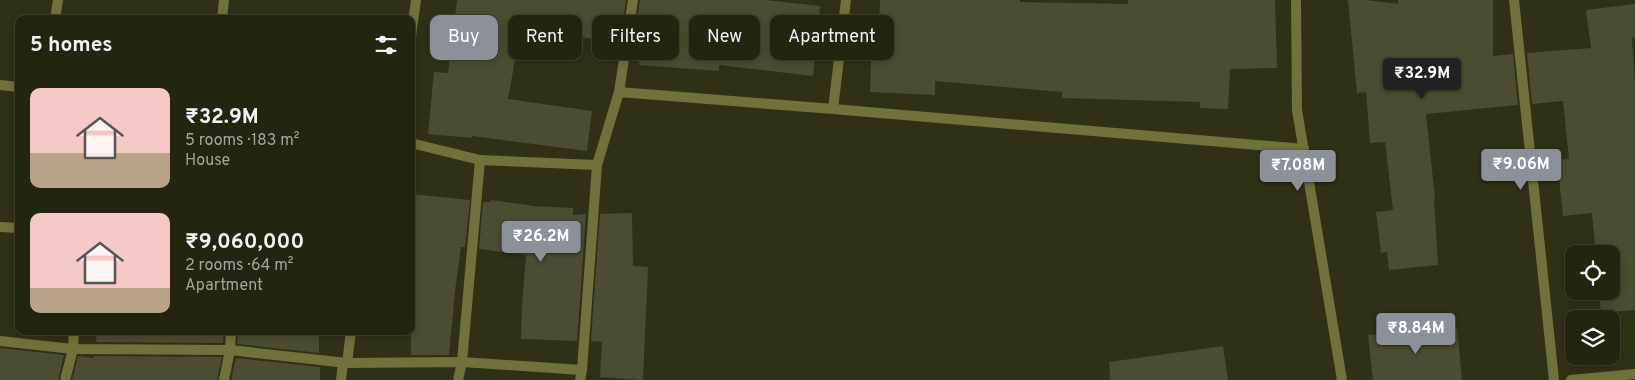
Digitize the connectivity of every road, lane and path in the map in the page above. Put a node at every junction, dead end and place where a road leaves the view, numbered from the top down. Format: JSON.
{"nodes":[{"id":1,"x":58,"y":0,"type":"edge"},
{"id":2,"x":224,"y":0,"type":"edge"},
{"id":3,"x":416,"y":0,"type":"edge"},
{"id":4,"x":633,"y":0,"type":"edge"},
{"id":5,"x":846,"y":0,"type":"edge"},
{"id":6,"x":1296,"y":0,"type":"edge"},
{"id":7,"x":1514,"y":0,"type":"edge"},
{"id":8,"x":56,"y":15,"type":"edge"},
{"id":9,"x":222,"y":15,"type":"edge"},
{"id":10,"x":414,"y":15,"type":"edge"},
{"id":11,"x":0,"y":85,"type":"edge"},
{"id":12,"x":15,"y":87,"type":"edge"},
{"id":13,"x":619,"y":92,"type":"junction"},
{"id":14,"x":833,"y":109,"type":"junction"},
{"id":15,"x":415,"y":144,"type":"edge"},
{"id":16,"x":1304,"y":149,"type":"junction"},
{"id":17,"x":480,"y":160,"type":"junction"},
{"id":18,"x":597,"y":165,"type":"junction"},
{"id":19,"x":0,"y":227,"type":"edge"},
{"id":20,"x":15,"y":228,"type":"edge"},
{"id":21,"x":74,"y":335,"type":"edge"},
{"id":22,"x":232,"y":335,"type":"edge"},
{"id":23,"x":350,"y":335,"type":"edge"},
{"id":24,"x":0,"y":341,"type":"edge"},
{"id":25,"x":73,"y":349,"type":"junction"},
{"id":26,"x":230,"y":350,"type":"junction"},
{"id":27,"x":462,"y":362,"type":"junction"},
{"id":28,"x":347,"y":363,"type":"junction"},
{"id":29,"x":1635,"y":374,"type":"edge"},
{"id":30,"x":581,"y":375,"type":"edge"},
{"id":31,"x":65,"y":380,"type":"edge"},
{"id":32,"x":224,"y":380,"type":"edge"},
{"id":33,"x":341,"y":380,"type":"edge"},
{"id":34,"x":458,"y":380,"type":"edge"},
{"id":35,"x":1342,"y":380,"type":"edge"},
{"id":36,"x":1554,"y":380,"type":"edge"},
{"id":37,"x":1571,"y":380,"type":"edge"}],
"edges":[{"from":1,"to":8,"type":"street"},
{"from":2,"to":9,"type":"street"},
{"from":3,"to":10,"type":"street"},
{"from":4,"to":13,"type":"street"},
{"from":5,"to":14,"type":"street"},
{"from":6,"to":16,"type":"street"},
{"from":7,"to":36,"type":"street"},
{"from":11,"to":12,"type":"street"},
{"from":13,"to":14,"type":"street"},
{"from":13,"to":18,"type":"street"},
{"from":14,"to":16,"type":"street"},
{"from":15,"to":17,"type":"street"},
{"from":16,"to":35,"type":"street"},
{"from":17,"to":18,"type":"street"},
{"from":17,"to":27,"type":"street"},
{"from":18,"to":30,"type":"street"},
{"from":19,"to":20,"type":"street"},
{"from":21,"to":25,"type":"street"},
{"from":22,"to":26,"type":"street"},
{"from":23,"to":28,"type":"street"},
{"from":24,"to":25,"type":"street"},
{"from":25,"to":26,"type":"street"},
{"from":25,"to":31,"type":"street"},
{"from":26,"to":28,"type":"street"},
{"from":26,"to":32,"type":"street"},
{"from":27,"to":28,"type":"street"},
{"from":27,"to":30,"type":"street"},
{"from":27,"to":34,"type":"street"},
{"from":28,"to":33,"type":"street"},
{"from":29,"to":37,"type":"street"}]}
